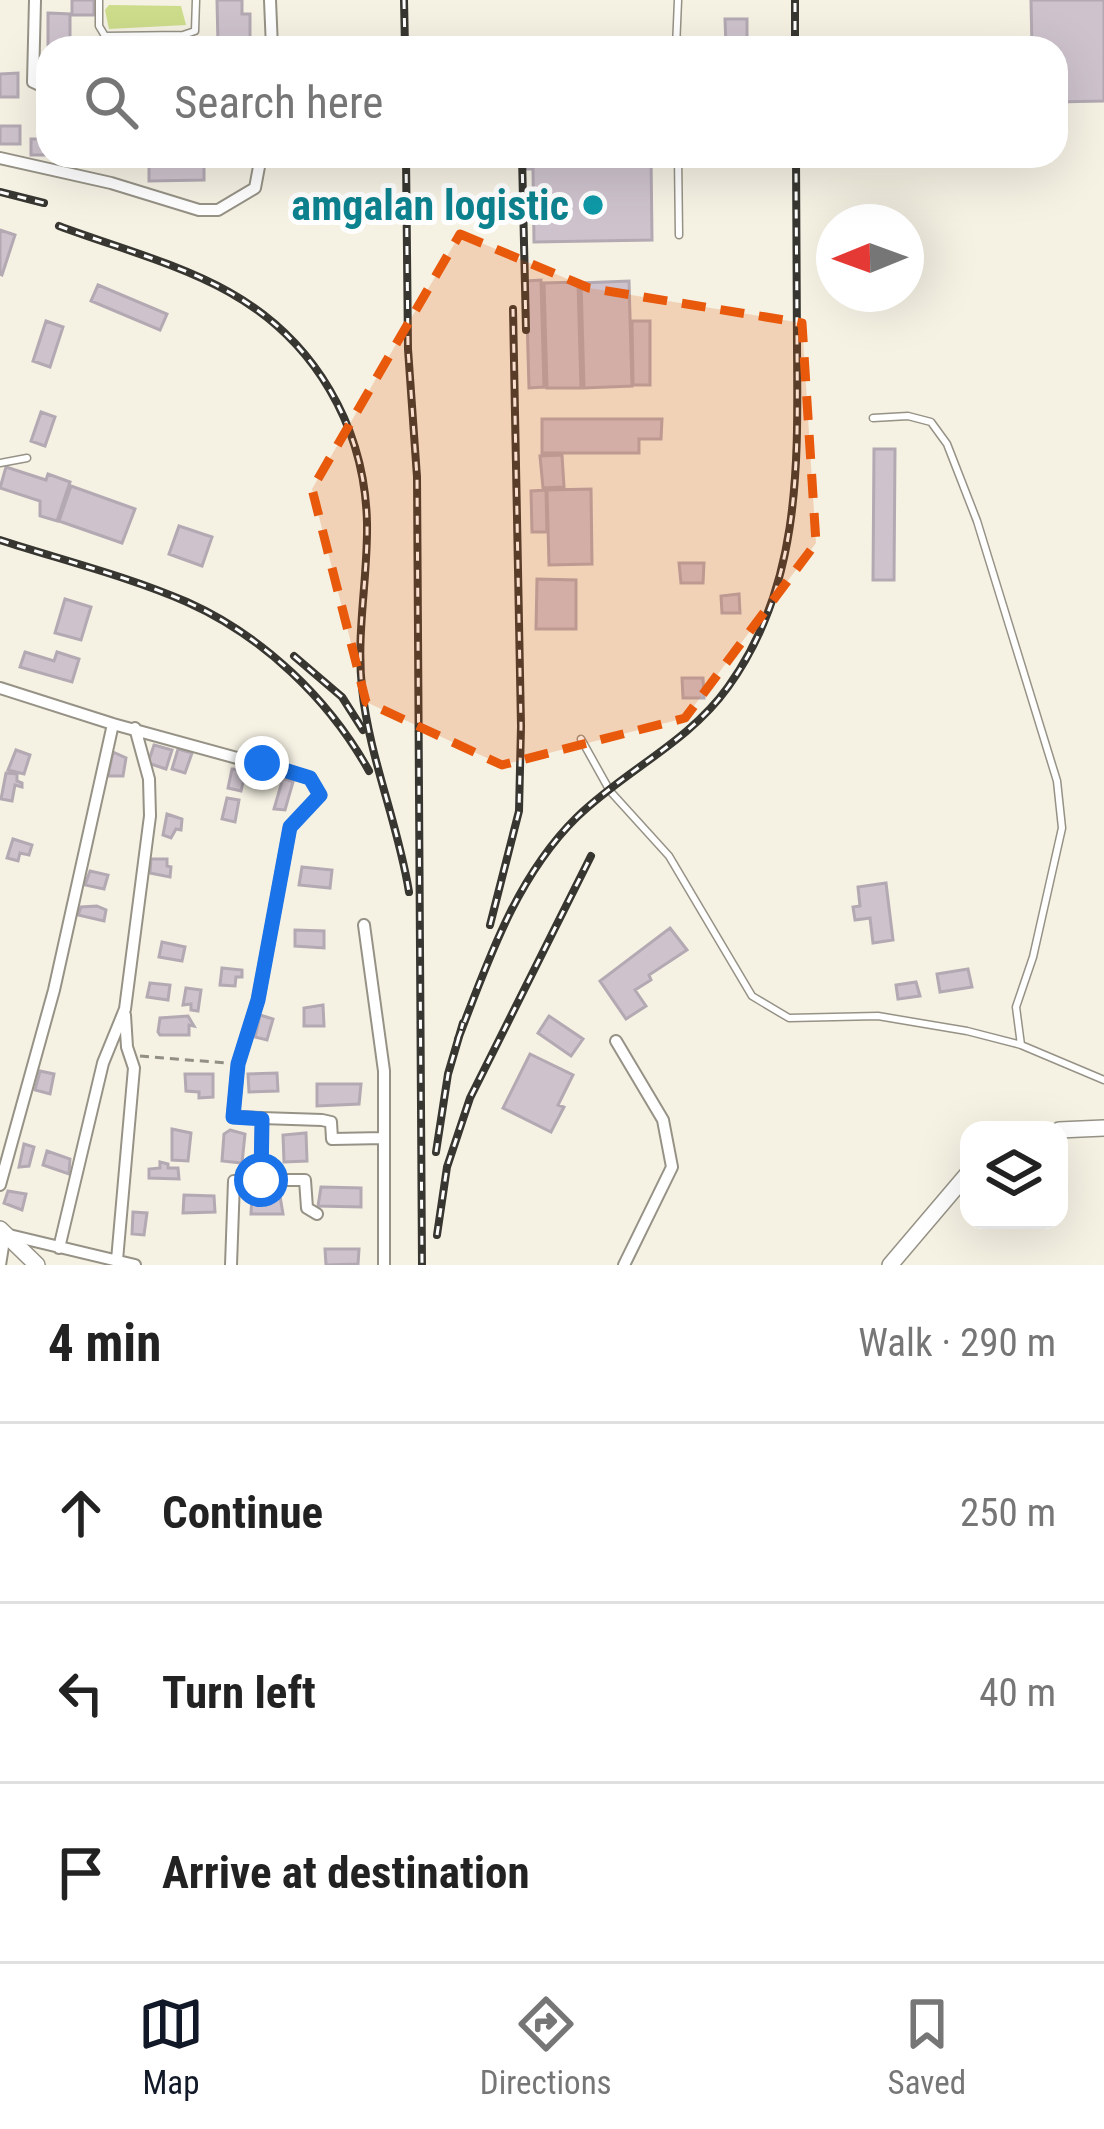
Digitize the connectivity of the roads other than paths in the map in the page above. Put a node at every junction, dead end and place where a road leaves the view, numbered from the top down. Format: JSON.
{"nodes":[{"id":1,"x":35,"y":0,"type":"edge"},
{"id":2,"x":99,"y":0,"type":"edge"},
{"id":3,"x":196,"y":0,"type":"edge"},
{"id":4,"x":270,"y":0,"type":"edge"},
{"id":5,"x":678,"y":0,"type":"edge"},
{"id":6,"x":272,"y":36,"type":"edge"},
{"id":7,"x":676,"y":36,"type":"edge"},
{"id":8,"x":36,"y":83,"type":"edge"},
{"id":9,"x":0,"y":158,"type":"edge"},
{"id":10,"x":36,"y":166,"type":"edge"},
{"id":11,"x":44,"y":168,"type":"edge"},
{"id":12,"x":259,"y":168,"type":"edge"},
{"id":13,"x":678,"y":168,"type":"edge"},
{"id":14,"x":679,"y":235,"type":"dead end"},
{"id":15,"x":873,"y":418,"type":"dead end"},
{"id":16,"x":27,"y":458,"type":"dead end"},
{"id":17,"x":0,"y":463,"type":"edge"},
{"id":18,"x":0,"y":688,"type":"edge"},
{"id":19,"x":112,"y":724,"type":"junction"},
{"id":20,"x":135,"y":728,"type":"junction"},
{"id":21,"x":581,"y":739,"type":"dead end"},
{"id":22,"x":364,"y":925,"type":"dead end"},
{"id":23,"x":124,"y":1010,"type":"junction"},
{"id":24,"x":616,"y":1041,"type":"dead end"},
{"id":25,"x":1021,"y":1045,"type":"junction"},
{"id":26,"x":1104,"y":1080,"type":"edge"},
{"id":27,"x":262,"y":1119,"type":"junction"},
{"id":28,"x":1104,"y":1128,"type":"edge"},
{"id":29,"x":1068,"y":1130,"type":"edge"},
{"id":30,"x":384,"y":1138,"type":"junction"},
{"id":31,"x":261,"y":1180,"type":"junction"},
{"id":32,"x":960,"y":1183,"type":"edge"},
{"id":33,"x":0,"y":1185,"type":"edge"},
{"id":34,"x":317,"y":1214,"type":"dead end"},
{"id":35,"x":3,"y":1232,"type":"edge"},
{"id":36,"x":59,"y":1248,"type":"junction"},
{"id":37,"x":117,"y":1260,"type":"junction"},
{"id":38,"x":0,"y":1265,"type":"edge"},
{"id":39,"x":37,"y":1265,"type":"edge"},
{"id":40,"x":135,"y":1265,"type":"edge"},
{"id":41,"x":231,"y":1265,"type":"edge"},
{"id":42,"x":384,"y":1265,"type":"edge"},
{"id":43,"x":624,"y":1265,"type":"edge"},
{"id":44,"x":890,"y":1265,"type":"edge"}],
"edges":[{"from":1,"to":8,"type":"street"},
{"from":2,"to":3,"type":"lane"},
{"from":4,"to":6,"type":"street"},
{"from":5,"to":7,"type":"lane"},
{"from":9,"to":10,"type":"street"},
{"from":11,"to":12,"type":"street"},
{"from":13,"to":14,"type":"lane"},
{"from":15,"to":25,"type":"lane"},
{"from":16,"to":17,"type":"lane"},
{"from":18,"to":19,"type":"street"},
{"from":19,"to":20,"type":"street"},
{"from":19,"to":33,"type":"street"},
{"from":20,"to":23,"type":"street"},
{"from":20,"to":27,"type":"street"},
{"from":21,"to":25,"type":"lane"},
{"from":22,"to":30,"type":"street"},
{"from":23,"to":36,"type":"street"},
{"from":23,"to":37,"type":"street"},
{"from":24,"to":43,"type":"street"},
{"from":25,"to":26,"type":"lane"},
{"from":27,"to":30,"type":"street"},
{"from":27,"to":31,"type":"street"},
{"from":28,"to":29,"type":"main road"},
{"from":30,"to":42,"type":"street"},
{"from":31,"to":34,"type":"street"},
{"from":31,"to":41,"type":"street"},
{"from":32,"to":44,"type":"main road"},
{"from":35,"to":36,"type":"street"},
{"from":35,"to":38,"type":"street"},
{"from":35,"to":39,"type":"main road"},
{"from":36,"to":37,"type":"street"},
{"from":37,"to":40,"type":"street"}]}
